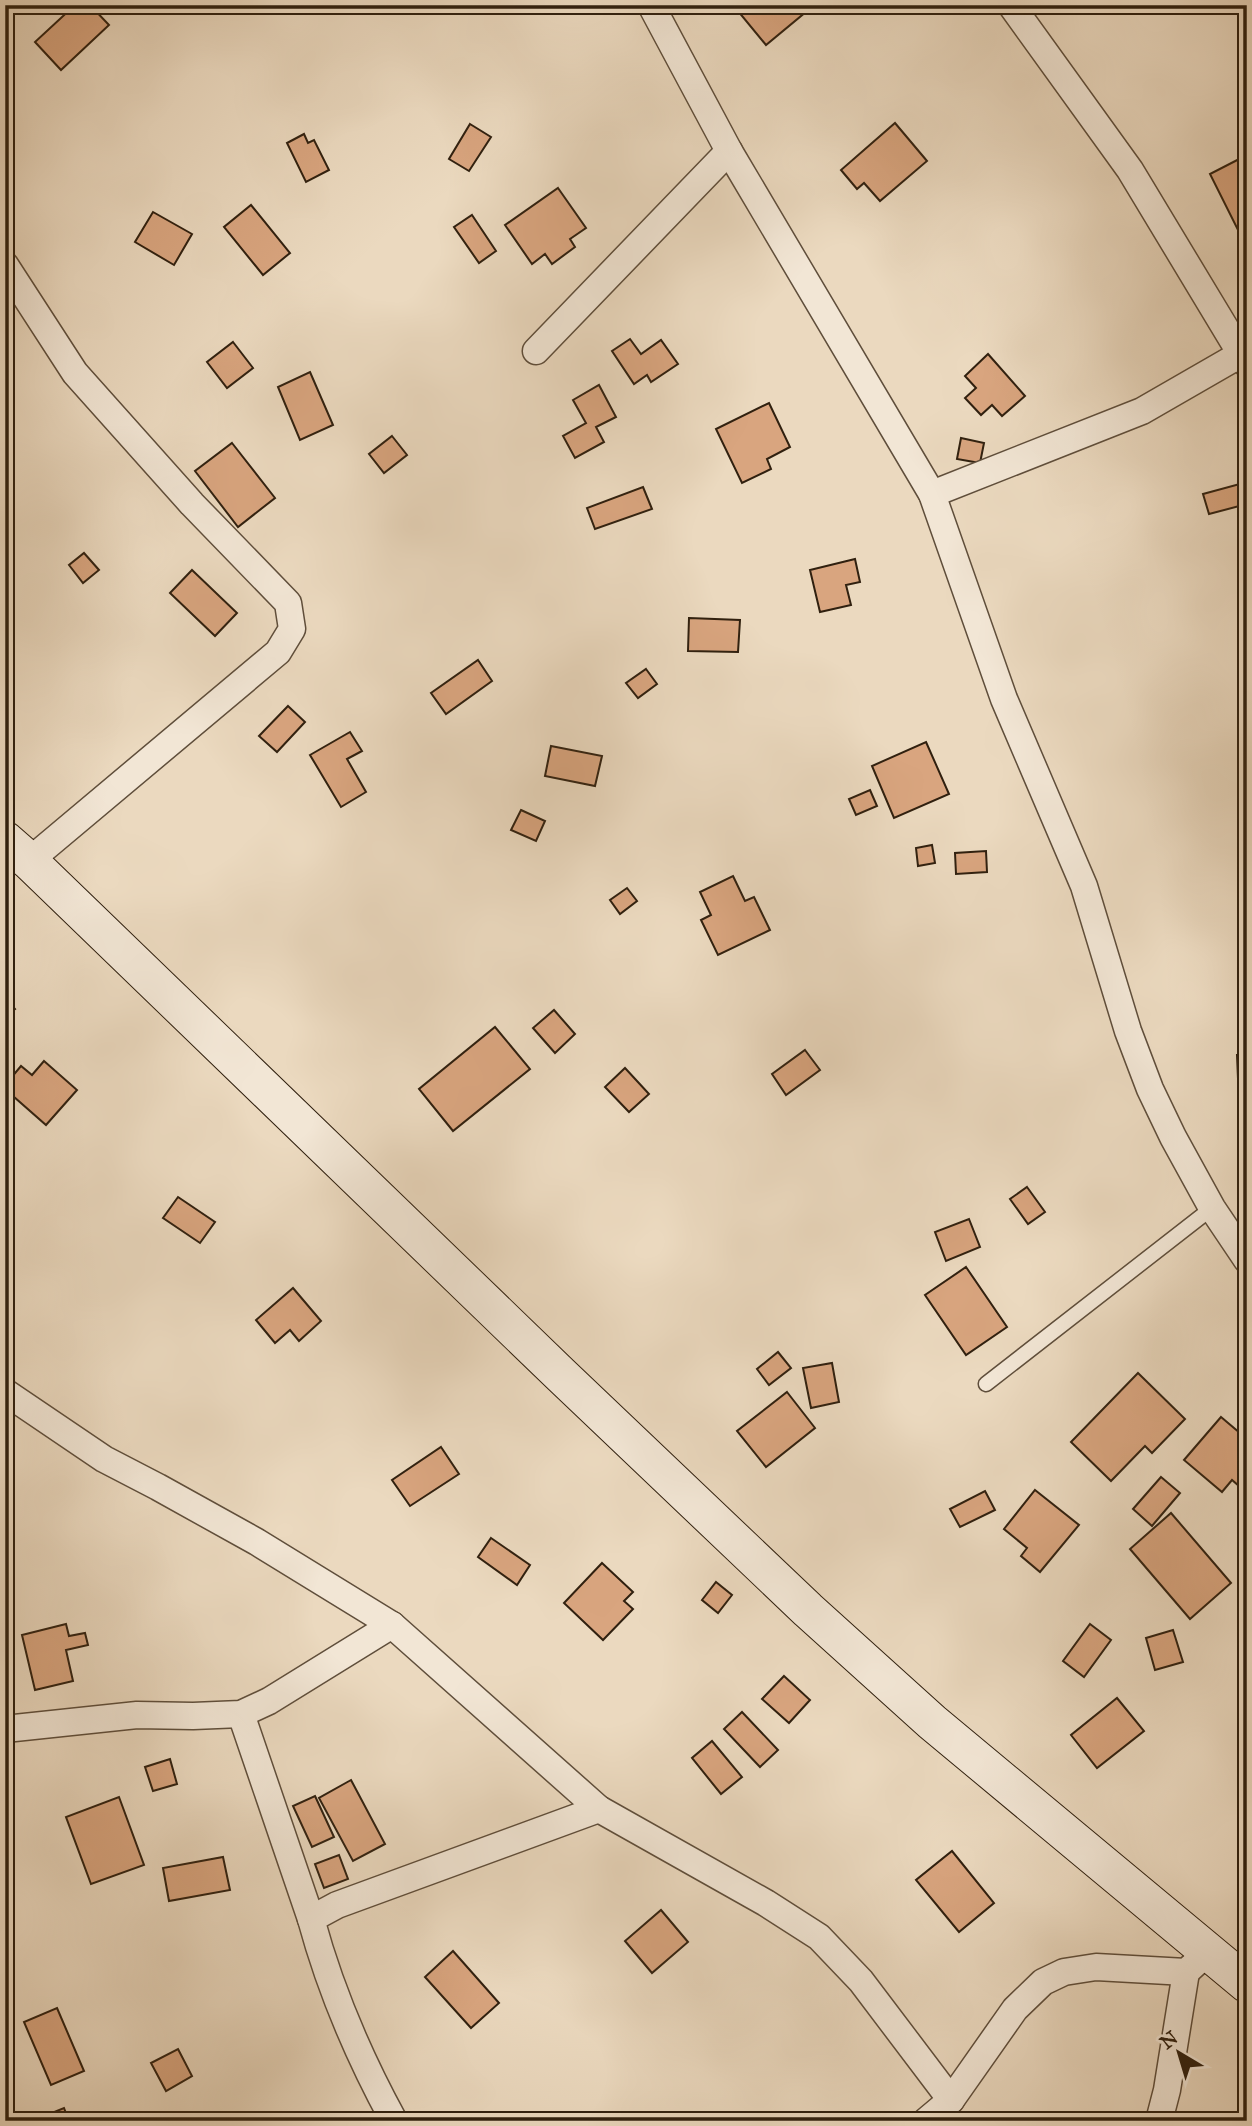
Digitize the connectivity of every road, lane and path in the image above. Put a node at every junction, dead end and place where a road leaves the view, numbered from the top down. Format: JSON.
{"nodes":[{"id":1,"x":652,"y":5,"type":"edge"},
{"id":2,"x":1011,"y":5,"type":"edge"},
{"id":3,"x":729,"y":151,"type":"junction"},
{"id":4,"x":5,"y":265,"type":"edge"},
{"id":5,"x":536,"y":351,"type":"dead end"},
{"id":6,"x":1245,"y":355,"type":"edge"},
{"id":7,"x":932,"y":494,"type":"junction"},
{"id":8,"x":17,"y":850,"type":"edge"},
{"id":9,"x":1212,"y":1208,"type":"junction"},
{"id":10,"x":1247,"y":1259,"type":"edge"},
{"id":11,"x":986,"y":1384,"type":"dead end"},
{"id":12,"x":5,"y":1392,"type":"edge"},
{"id":13,"x":391,"y":1625,"type":"junction"},
{"id":14,"x":241,"y":1714,"type":"junction"},
{"id":15,"x":5,"y":1729,"type":"edge"},
{"id":16,"x":599,"y":1809,"type":"junction"},
{"id":17,"x":311,"y":1919,"type":"junction"},
{"id":18,"x":1197,"y":1961,"type":"junction"},
{"id":19,"x":1247,"y":1984,"type":"edge"},
{"id":20,"x":951,"y":2100,"type":"junction"},
{"id":21,"x":394,"y":2121,"type":"edge"},
{"id":22,"x":926,"y":2121,"type":"edge"},
{"id":23,"x":1159,"y":2121,"type":"edge"}],
"edges":[{"from":1,"to":3,"type":"street"},
{"from":2,"to":6,"type":"street"},
{"from":3,"to":5,"type":"street"},
{"from":3,"to":7,"type":"street"},
{"from":4,"to":8,"type":"street"},
{"from":6,"to":7,"type":"street"},
{"from":7,"to":9,"type":"street"},
{"from":8,"to":18,"type":"street"},
{"from":9,"to":10,"type":"street"},
{"from":9,"to":11,"type":"lane"},
{"from":12,"to":13,"type":"street"},
{"from":13,"to":14,"type":"street"},
{"from":13,"to":16,"type":"street"},
{"from":14,"to":15,"type":"street"},
{"from":14,"to":17,"type":"street"},
{"from":16,"to":17,"type":"street"},
{"from":16,"to":20,"type":"street"},
{"from":17,"to":21,"type":"street"},
{"from":18,"to":19,"type":"street"},
{"from":18,"to":20,"type":"street"},
{"from":18,"to":23,"type":"street"},
{"from":20,"to":22,"type":"street"}]}
